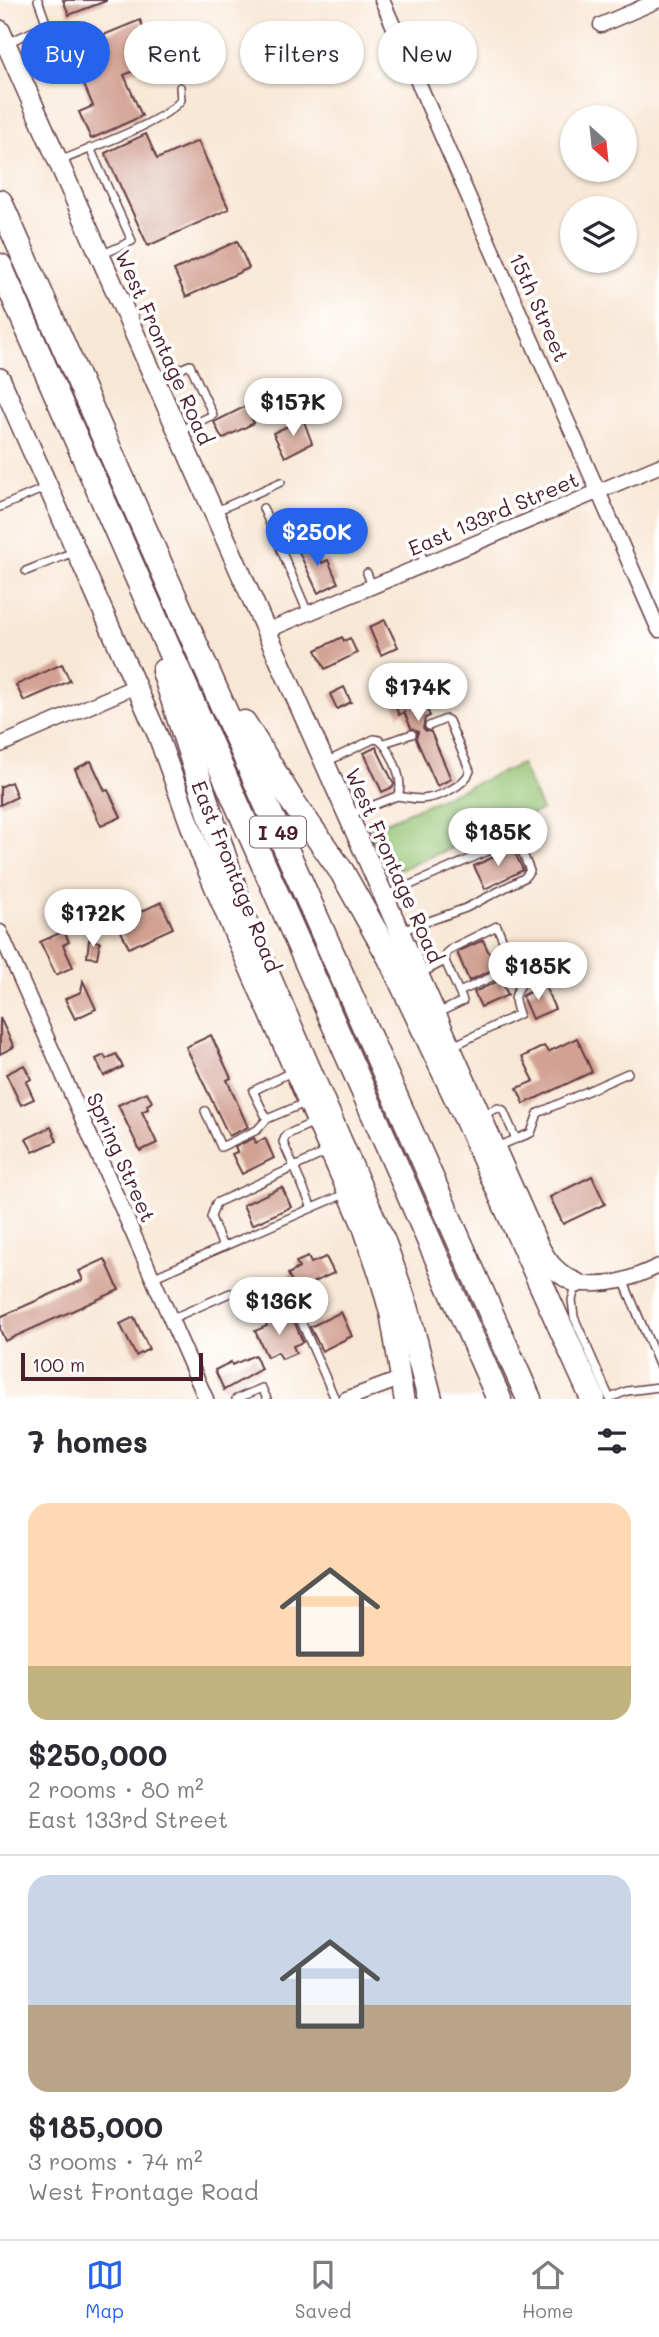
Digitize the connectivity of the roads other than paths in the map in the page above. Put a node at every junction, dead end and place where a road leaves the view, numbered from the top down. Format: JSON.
{"nodes":[{"id":1,"x":38,"y":0,"type":"edge"},
{"id":2,"x":382,"y":0,"type":"edge"},
{"id":3,"x":659,"y":0,"type":"edge"},
{"id":4,"x":601,"y":25,"type":"dead end"},
{"id":5,"x":3,"y":37,"type":"edge"},
{"id":6,"x":180,"y":87,"type":"dead end"},
{"id":7,"x":90,"y":148,"type":"junction"},
{"id":8,"x":58,"y":162,"type":"junction"},
{"id":9,"x":0,"y":202,"type":"edge"},
{"id":10,"x":100,"y":255,"type":"junction"},
{"id":11,"x":0,"y":266,"type":"edge"},
{"id":12,"x":0,"y":379,"type":"edge"},
{"id":13,"x":155,"y":380,"type":"junction"},
{"id":14,"x":177,"y":431,"type":"junction"},
{"id":15,"x":659,"y":466,"type":"edge"},
{"id":16,"x":281,"y":482,"type":"dead end"},
{"id":17,"x":48,"y":487,"type":"junction"},
{"id":18,"x":598,"y":492,"type":"junction"},
{"id":19,"x":0,"y":507,"type":"edge"},
{"id":20,"x":263,"y":508,"type":"dead end"},
{"id":21,"x":213,"y":513,"type":"junction"},
{"id":22,"x":419,"y":550,"type":"dead end"},
{"id":23,"x":76,"y":551,"type":"junction"},
{"id":24,"x":426,"y":564,"type":"junction"},
{"id":25,"x":26,"y":571,"type":"dead end"},
{"id":26,"x":153,"y":612,"type":"junction"},
{"id":27,"x":308,"y":614,"type":"junction"},
{"id":28,"x":659,"y":630,"type":"edge"},
{"id":29,"x":266,"y":631,"type":"junction"},
{"id":30,"x":192,"y":637,"type":"junction"},
{"id":31,"x":136,"y":686,"type":"junction"},
{"id":32,"x":429,"y":726,"type":"dead end"},
{"id":33,"x":412,"y":733,"type":"dead end"},
{"id":34,"x":384,"y":743,"type":"junction"},
{"id":35,"x":0,"y":745,"type":"edge"},
{"id":36,"x":325,"y":762,"type":"junction"},
{"id":37,"x":397,"y":796,"type":"junction"},
{"id":38,"x":348,"y":815,"type":"junction"},
{"id":39,"x":384,"y":896,"type":"junction"},
{"id":40,"x":400,"y":931,"type":"junction"},
{"id":41,"x":0,"y":932,"type":"edge"},
{"id":42,"x":445,"y":961,"type":"junction"},
{"id":43,"x":514,"y":967,"type":"junction"},
{"id":44,"x":419,"y":974,"type":"junction"},
{"id":45,"x":459,"y":992,"type":"junction"},
{"id":46,"x":436,"y":1014,"type":"junction"},
{"id":47,"x":451,"y":1047,"type":"junction"},
{"id":48,"x":294,"y":1070,"type":"junction"},
{"id":49,"x":628,"y":1073,"type":"dead end"},
{"id":50,"x":307,"y":1102,"type":"junction"},
{"id":51,"x":205,"y":1111,"type":"dead end"},
{"id":52,"x":481,"y":1115,"type":"junction"},
{"id":53,"x":267,"y":1119,"type":"junction"},
{"id":54,"x":316,"y":1122,"type":"junction"},
{"id":55,"x":516,"y":1139,"type":"junction"},
{"id":56,"x":495,"y":1148,"type":"junction"},
{"id":57,"x":329,"y":1151,"type":"junction"},
{"id":58,"x":294,"y":1167,"type":"junction"},
{"id":59,"x":347,"y":1193,"type":"junction"},
{"id":60,"x":312,"y":1208,"type":"junction"},
{"id":61,"x":223,"y":1247,"type":"junction"},
{"id":62,"x":659,"y":1266,"type":"edge"},
{"id":63,"x":152,"y":1278,"type":"junction"},
{"id":64,"x":624,"y":1282,"type":"junction"},
{"id":65,"x":577,"y":1283,"type":"junction"},
{"id":66,"x":230,"y":1293,"type":"dead end"},
{"id":67,"x":247,"y":1307,"type":"dead end"},
{"id":68,"x":171,"y":1319,"type":"junction"},
{"id":69,"x":659,"y":1365,"type":"edge"},
{"id":70,"x":400,"y":1379,"type":"junction"},
{"id":71,"x":659,"y":1387,"type":"edge"},
{"id":72,"x":206,"y":1399,"type":"edge"},
{"id":73,"x":236,"y":1399,"type":"edge"},
{"id":74,"x":267,"y":1399,"type":"edge"},
{"id":75,"x":335,"y":1399,"type":"edge"},
{"id":76,"x":346,"y":1399,"type":"edge"},
{"id":77,"x":404,"y":1399,"type":"edge"},
{"id":78,"x":430,"y":1399,"type":"edge"},
{"id":79,"x":499,"y":1399,"type":"edge"},
{"id":80,"x":529,"y":1399,"type":"edge"},
{"id":81,"x":593,"y":1399,"type":"edge"},
{"id":82,"x":610,"y":1399,"type":"edge"}],
"edges":[{"from":1,"to":5,"type":"lane"},
{"from":2,"to":18,"type":"street","name":"15th Street"},
{"from":3,"to":4,"type":"street"},
{"from":5,"to":8,"type":"street","name":"West Frontage Road"},
{"from":6,"to":7,"type":"lane"},
{"from":7,"to":8,"type":"lane"},
{"from":7,"to":10,"type":"lane"},
{"from":8,"to":10,"type":"street","name":"West Frontage Road"},
{"from":9,"to":30,"type":"highway","number":"I 49"},
{"from":10,"to":13,"type":"street","name":"West Frontage Road"},
{"from":11,"to":26,"type":"highway","number":"I 49"},
{"from":12,"to":17,"type":"street","name":"East Frontage Road"},
{"from":13,"to":14,"type":"street","name":"West Frontage Road"},
{"from":13,"to":14,"type":"lane"},
{"from":14,"to":21,"type":"street","name":"West Frontage Road"},
{"from":15,"to":18,"type":"street","name":"East 133rd Street"},
{"from":16,"to":21,"type":"lane"},
{"from":17,"to":19,"type":"lane"},
{"from":17,"to":23,"type":"street","name":"East Frontage Road"},
{"from":18,"to":24,"type":"street","name":"East 133rd Street"},
{"from":18,"to":28,"type":"street","name":"15th Street"},
{"from":20,"to":27,"type":"lane"},
{"from":21,"to":29,"type":"street","name":"West Frontage Road"},
{"from":22,"to":24,"type":"lane"},
{"from":23,"to":25,"type":"lane"},
{"from":23,"to":31,"type":"street","name":"East Frontage Road"},
{"from":24,"to":27,"type":"street","name":"East 133rd Street"},
{"from":26,"to":78,"type":"highway"},
{"from":26,"to":79,"type":"highway","number":"I 49"},
{"from":27,"to":29,"type":"street","name":"East 133rd Street"},
{"from":29,"to":36,"type":"street","name":"West Frontage Road"},
{"from":30,"to":80,"type":"highway","number":"I 49"},
{"from":30,"to":81,"type":"highway"},
{"from":31,"to":35,"type":"street"},
{"from":31,"to":48,"type":"street","name":"East Frontage Road"},
{"from":32,"to":37,"type":"lane"},
{"from":33,"to":34,"type":"lane"},
{"from":34,"to":36,"type":"lane"},
{"from":34,"to":37,"type":"lane"},
{"from":36,"to":38,"type":"street","name":"West Frontage Road"},
{"from":37,"to":38,"type":"lane"},
{"from":38,"to":39,"type":"street","name":"West Frontage Road"},
{"from":39,"to":40,"type":"street","name":"West Frontage Road"},
{"from":39,"to":40,"type":"lane"},
{"from":40,"to":44,"type":"street","name":"West Frontage Road"},
{"from":41,"to":63,"type":"street","name":"Spring Street"},
{"from":42,"to":43,"type":"lane"},
{"from":42,"to":44,"type":"lane"},
{"from":42,"to":45,"type":"lane"},
{"from":43,"to":45,"type":"lane"},
{"from":43,"to":47,"type":"lane"},
{"from":44,"to":46,"type":"street","name":"West Frontage Road"},
{"from":45,"to":46,"type":"lane"},
{"from":46,"to":47,"type":"street","name":"West Frontage Road"},
{"from":47,"to":52,"type":"street","name":"West Frontage Road"},
{"from":48,"to":50,"type":"street","name":"East Frontage Road"},
{"from":48,"to":53,"type":"lane"},
{"from":49,"to":55,"type":"lane"},
{"from":50,"to":53,"type":"lane"},
{"from":50,"to":54,"type":"street","name":"East Frontage Road"},
{"from":51,"to":53,"type":"lane"},
{"from":52,"to":55,"type":"lane"},
{"from":52,"to":56,"type":"street","name":"West Frontage Road"},
{"from":54,"to":57,"type":"street","name":"East Frontage Road"},
{"from":54,"to":58,"type":"lane"},
{"from":55,"to":56,"type":"lane"},
{"from":56,"to":65,"type":"street","name":"West Frontage Road"},
{"from":57,"to":58,"type":"lane"},
{"from":57,"to":59,"type":"street","name":"East Frontage Road"},
{"from":58,"to":60,"type":"lane"},
{"from":58,"to":61,"type":"lane"},
{"from":59,"to":60,"type":"lane"},
{"from":59,"to":70,"type":"street","name":"East Frontage Road"},
{"from":60,"to":61,"type":"lane"},
{"from":61,"to":63,"type":"lane"},
{"from":62,"to":64,"type":"street"},
{"from":63,"to":68,"type":"street","name":"Spring Street"},
{"from":64,"to":65,"type":"street"},
{"from":64,"to":69,"type":"lane"},
{"from":65,"to":82,"type":"lane"},
{"from":66,"to":68,"type":"lane"},
{"from":67,"to":75,"type":"lane"},
{"from":68,"to":72,"type":"street","name":"Spring Street"},
{"from":70,"to":76,"type":"street"},
{"from":70,"to":77,"type":"street","name":"East Frontage Road"},
{"from":71,"to":82,"type":"lane"},
{"from":73,"to":74,"type":"lane"}]}
